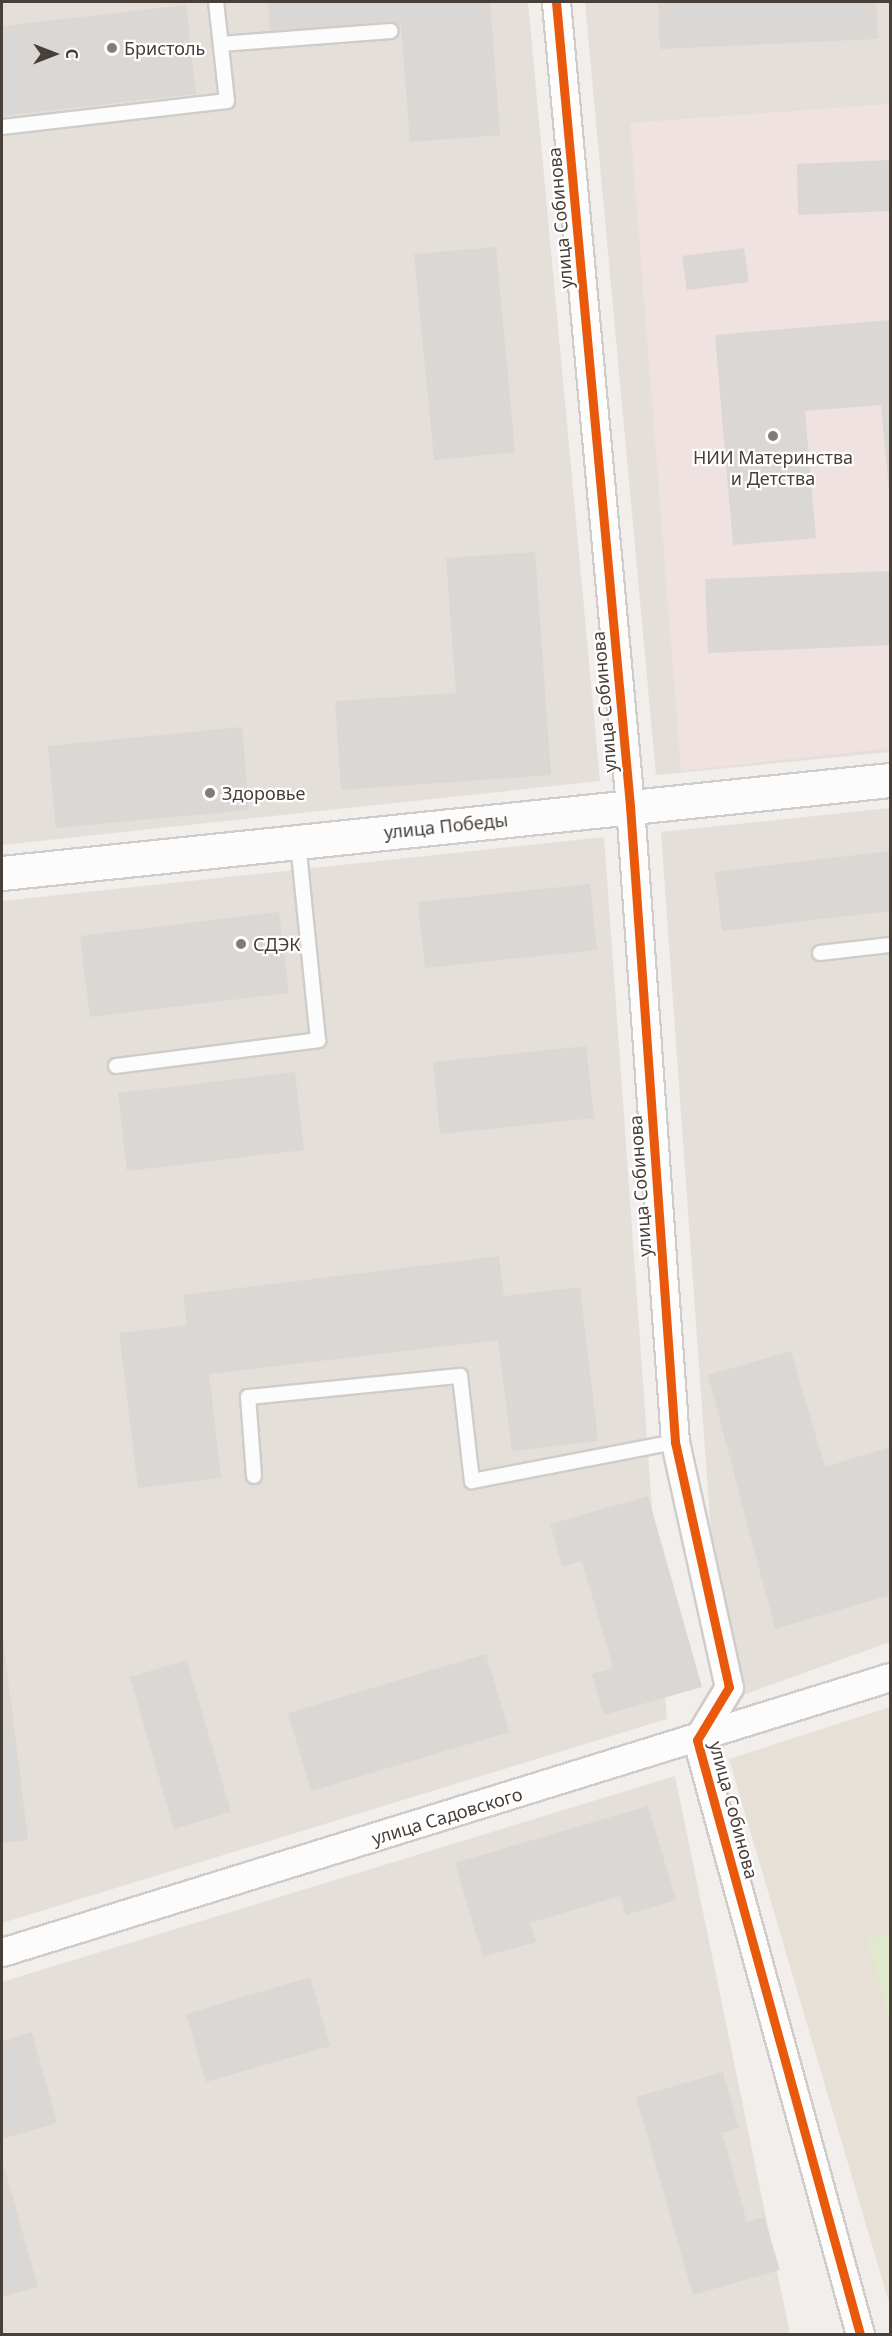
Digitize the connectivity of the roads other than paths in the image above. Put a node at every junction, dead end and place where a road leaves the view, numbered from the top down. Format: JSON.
{"nodes":[{"id":1,"x":216,"y":2,"type":"edge"},
{"id":2,"x":556,"y":2,"type":"edge"},
{"id":3,"x":391,"y":31,"type":"dead end"},
{"id":4,"x":221,"y":44,"type":"junction"},
{"id":5,"x":2,"y":127,"type":"edge"},
{"id":6,"x":891,"y":780,"type":"edge"},
{"id":7,"x":630,"y":806,"type":"junction"},
{"id":8,"x":298,"y":842,"type":"junction"},
{"id":9,"x":2,"y":873,"type":"edge"},
{"id":10,"x":891,"y":945,"type":"edge"},
{"id":11,"x":820,"y":953,"type":"dead end"},
{"id":12,"x":116,"y":1066,"type":"dead end"},
{"id":13,"x":675,"y":1442,"type":"junction"},
{"id":14,"x":254,"y":1476,"type":"dead end"},
{"id":15,"x":891,"y":1677,"type":"edge"},
{"id":16,"x":697,"y":1740,"type":"junction"},
{"id":17,"x":2,"y":1952,"type":"edge"},
{"id":18,"x":860,"y":2334,"type":"edge"}],
"edges":[{"from":1,"to":4,"type":"lane"},
{"from":2,"to":7,"type":"street","name":"улица Собинова"},
{"from":3,"to":4,"type":"lane"},
{"from":4,"to":5,"type":"lane"},
{"from":6,"to":7,"type":"street","name":"улица Победы"},
{"from":7,"to":8,"type":"street","name":"улица Победы"},
{"from":7,"to":13,"type":"street","name":"улица Собинова"},
{"from":8,"to":9,"type":"street","name":"улица Победы"},
{"from":8,"to":12,"type":"lane"},
{"from":10,"to":11,"type":"lane"},
{"from":13,"to":14,"type":"lane"},
{"from":13,"to":16,"type":"street","name":"улица Собинова"},
{"from":15,"to":16,"type":"street","name":"улица Садовского"},
{"from":16,"to":17,"type":"street","name":"улица Садовского"},
{"from":16,"to":18,"type":"street","name":"улица Собинова"}]}
